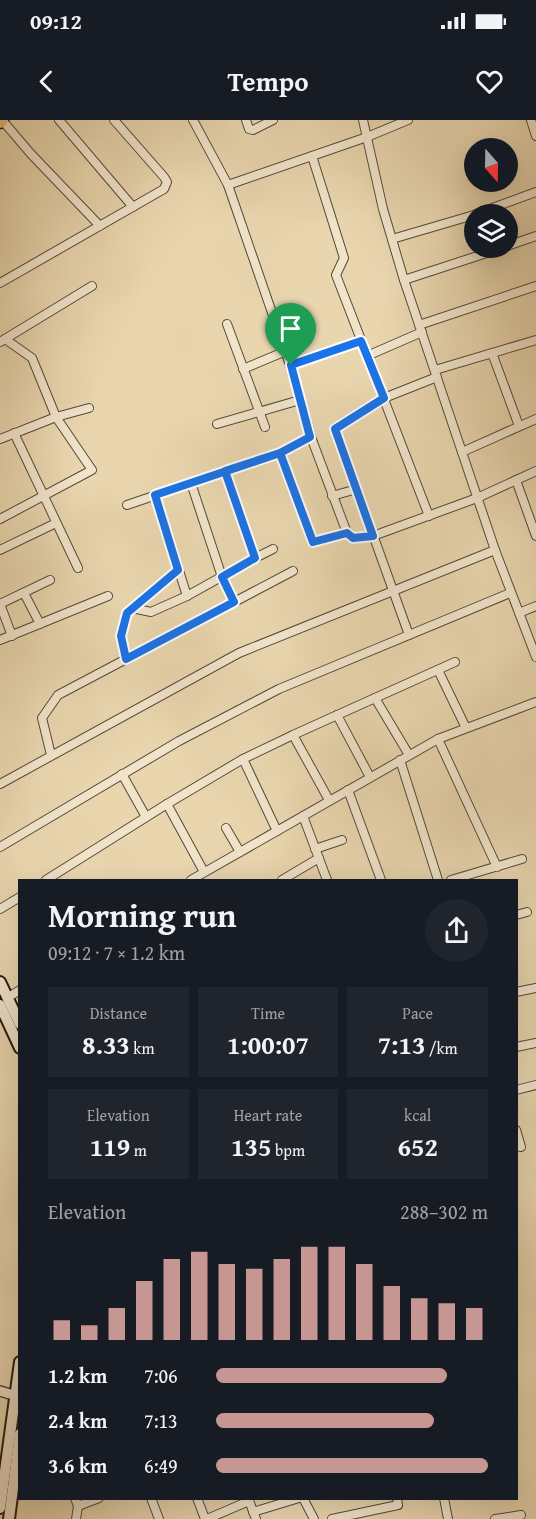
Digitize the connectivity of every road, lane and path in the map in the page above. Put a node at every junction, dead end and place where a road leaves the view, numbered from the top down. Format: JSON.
{"nodes":[{"id":1,"x":59,"y":120,"type":"edge"},
{"id":2,"x":114,"y":120,"type":"edge"},
{"id":3,"x":193,"y":120,"type":"edge"},
{"id":4,"x":246,"y":120,"type":"edge"},
{"id":5,"x":273,"y":120,"type":"edge"},
{"id":6,"x":363,"y":120,"type":"edge"},
{"id":7,"x":408,"y":120,"type":"edge"},
{"id":8,"x":531,"y":120,"type":"edge"},
{"id":9,"x":1,"y":121,"type":"edge"},
{"id":10,"x":536,"y":136,"type":"edge"},
{"id":11,"x":367,"y":137,"type":"junction"},
{"id":12,"x":312,"y":156,"type":"junction"},
{"id":13,"x":228,"y":185,"type":"junction"},
{"id":14,"x":536,"y":192,"type":"edge"},
{"id":15,"x":504,"y":204,"type":"edge"},
{"id":16,"x":133,"y":207,"type":"junction"},
{"id":17,"x":464,"y":218,"type":"edge"},
{"id":18,"x":100,"y":226,"type":"junction"},
{"id":19,"x":536,"y":236,"type":"edge"},
{"id":20,"x":392,"y":239,"type":"junction"},
{"id":21,"x":518,"y":242,"type":"edge"},
{"id":22,"x":471,"y":258,"type":"edge"},
{"id":23,"x":404,"y":280,"type":"junction"},
{"id":24,"x":0,"y":283,"type":"edge"},
{"id":25,"x":92,"y":286,"type":"dead end"},
{"id":26,"x":536,"y":286,"type":"edge"},
{"id":27,"x":226,"y":324,"type":"dead end"},
{"id":28,"x":420,"y":328,"type":"junction"},
{"id":29,"x":2,"y":340,"type":"edge"},
{"id":30,"x":536,"y":340,"type":"edge"},
{"id":31,"x":361,"y":341,"type":"junction"},
{"id":32,"x":286,"y":351,"type":"junction"},
{"id":33,"x":492,"y":353,"type":"junction"},
{"id":34,"x":367,"y":356,"type":"junction"},
{"id":35,"x":291,"y":365,"type":"junction"},
{"id":36,"x":243,"y":369,"type":"junction"},
{"id":37,"x":436,"y":374,"type":"junction"},
{"id":38,"x":384,"y":398,"type":"junction"},
{"id":39,"x":300,"y":400,"type":"junction"},
{"id":40,"x":89,"y":408,"type":"dead end"},
{"id":41,"x":259,"y":411,"type":"junction"},
{"id":42,"x":56,"y":417,"type":"junction"},
{"id":43,"x":536,"y":419,"type":"edge"},
{"id":44,"x":217,"y":424,"type":"dead end"},
{"id":45,"x":519,"y":426,"type":"junction"},
{"id":46,"x":265,"y":427,"type":"dead end"},
{"id":47,"x":14,"y":433,"type":"junction"},
{"id":48,"x":310,"y":437,"type":"junction"},
{"id":49,"x":0,"y":439,"type":"edge"},
{"id":50,"x":462,"y":452,"type":"junction"},
{"id":51,"x":280,"y":453,"type":"junction"},
{"id":52,"x":225,"y":471,"type":"junction"},
{"id":53,"x":536,"y":471,"type":"edge"},
{"id":54,"x":516,"y":480,"type":"junction"},
{"id":55,"x":191,"y":483,"type":"junction"},
{"id":56,"x":357,"y":489,"type":"junction"},
{"id":57,"x":155,"y":495,"type":"junction"},
{"id":58,"x":332,"y":496,"type":"junction"},
{"id":59,"x":43,"y":497,"type":"junction"},
{"id":60,"x":477,"y":498,"type":"junction"},
{"id":61,"x":127,"y":505,"type":"dead end"},
{"id":62,"x":429,"y":516,"type":"junction"},
{"id":63,"x":0,"y":519,"type":"edge"},
{"id":64,"x":56,"y":524,"type":"junction"},
{"id":65,"x":347,"y":533,"type":"junction"},
{"id":66,"x":373,"y":536,"type":"junction"},
{"id":67,"x":536,"y":536,"type":"edge"},
{"id":68,"x":273,"y":549,"type":"dead end"},
{"id":69,"x":0,"y":550,"type":"edge"},
{"id":70,"x":495,"y":550,"type":"junction"},
{"id":71,"x":255,"y":558,"type":"junction"},
{"id":72,"x":78,"y":568,"type":"dead end"},
{"id":73,"x":178,"y":570,"type":"junction"},
{"id":74,"x":293,"y":571,"type":"dead end"},
{"id":75,"x":222,"y":577,"type":"junction"},
{"id":76,"x":50,"y":580,"type":"dead end"},
{"id":77,"x":393,"y":591,"type":"junction"},
{"id":78,"x":24,"y":593,"type":"junction"},
{"id":79,"x":510,"y":593,"type":"junction"},
{"id":80,"x":108,"y":596,"type":"dead end"},
{"id":81,"x":187,"y":596,"type":"junction"},
{"id":82,"x":234,"y":602,"type":"junction"},
{"id":83,"x":0,"y":604,"type":"edge"},
{"id":84,"x":536,"y":606,"type":"edge"},
{"id":85,"x":132,"y":608,"type":"junction"},
{"id":86,"x":519,"y":613,"type":"junction"},
{"id":87,"x":40,"y":624,"type":"junction"},
{"id":88,"x":409,"y":634,"type":"junction"},
{"id":89,"x":12,"y":636,"type":"junction"},
{"id":90,"x":0,"y":640,"type":"edge"},
{"id":91,"x":536,"y":657,"type":"edge"},
{"id":92,"x":126,"y":659,"type":"junction"},
{"id":93,"x":455,"y":662,"type":"dead end"},
{"id":94,"x":438,"y":670,"type":"junction"},
{"id":95,"x":375,"y":698,"type":"junction"},
{"id":96,"x":536,"y":702,"type":"edge"},
{"id":97,"x":337,"y":715,"type":"junction"},
{"id":98,"x":466,"y":728,"type":"junction"},
{"id":99,"x":294,"y":735,"type":"junction"},
{"id":100,"x":438,"y":739,"type":"junction"},
{"id":101,"x":51,"y":755,"type":"junction"},
{"id":102,"x":409,"y":755,"type":"junction"},
{"id":103,"x":243,"y":759,"type":"junction"},
{"id":104,"x":400,"y":760,"type":"junction"},
{"id":105,"x":122,"y":774,"type":"junction"},
{"id":106,"x":370,"y":777,"type":"junction"},
{"id":107,"x":0,"y":784,"type":"edge"},
{"id":108,"x":348,"y":790,"type":"junction"},
{"id":109,"x":329,"y":800,"type":"junction"},
{"id":110,"x":167,"y":804,"type":"junction"},
{"id":111,"x":303,"y":816,"type":"junction"},
{"id":112,"x":146,"y":817,"type":"junction"},
{"id":113,"x":226,"y":828,"type":"dead end"},
{"id":114,"x":277,"y":831,"type":"junction"},
{"id":115,"x":342,"y":840,"type":"dead end"},
{"id":116,"x":0,"y":847,"type":"edge"},
{"id":117,"x":315,"y":849,"type":"junction"},
{"id":118,"x":240,"y":852,"type":"junction"},
{"id":119,"x":319,"y":858,"type":"junction"},
{"id":120,"x":522,"y":859,"type":"dead end"},
{"id":121,"x":497,"y":867,"type":"junction"},
{"id":122,"x":204,"y":872,"type":"junction"},
{"id":123,"x":48,"y":879,"type":"edge"},
{"id":124,"x":193,"y":879,"type":"edge"},
{"id":125,"x":284,"y":879,"type":"edge"},
{"id":126,"x":327,"y":879,"type":"edge"},
{"id":127,"x":381,"y":879,"type":"edge"},
{"id":128,"x":438,"y":879,"type":"edge"},
{"id":129,"x":455,"y":879,"type":"edge"},
{"id":130,"x":18,"y":898,"type":"edge"},
{"id":131,"x":0,"y":909,"type":"edge"},
{"id":132,"x":527,"y":912,"type":"dead end"},
{"id":133,"x":518,"y":914,"type":"edge"},
{"id":134,"x":0,"y":982,"type":"edge"},
{"id":135,"x":536,"y":988,"type":"edge"},
{"id":136,"x":18,"y":991,"type":"edge"},
{"id":137,"x":518,"y":992,"type":"edge"},
{"id":138,"x":4,"y":1001,"type":"edge"},
{"id":139,"x":18,"y":1021,"type":"edge"},
{"id":140,"x":18,"y":1042,"type":"edge"},
{"id":141,"x":536,"y":1043,"type":"edge"},
{"id":142,"x":518,"y":1047,"type":"edge"},
{"id":143,"x":536,"y":1085,"type":"edge"},
{"id":144,"x":518,"y":1089,"type":"edge"},
{"id":145,"x":518,"y":1137,"type":"edge"},
{"id":146,"x":521,"y":1147,"type":"dead end"},
{"id":147,"x":0,"y":1390,"type":"edge"},
{"id":148,"x":17,"y":1396,"type":"edge"},
{"id":149,"x":10,"y":1436,"type":"edge"},
{"id":150,"x":1,"y":1491,"type":"edge"},
{"id":151,"x":152,"y":1500,"type":"edge"},
{"id":152,"x":198,"y":1500,"type":"edge"},
{"id":153,"x":248,"y":1500,"type":"edge"},
{"id":154,"x":297,"y":1500,"type":"edge"},
{"id":155,"x":303,"y":1500,"type":"edge"},
{"id":156,"x":398,"y":1500,"type":"edge"},
{"id":157,"x":444,"y":1500,"type":"edge"},
{"id":158,"x":77,"y":1502,"type":"edge"},
{"id":159,"x":0,"y":1508,"type":"edge"},
{"id":160,"x":521,"y":1515,"type":"dead end"},
{"id":161,"x":254,"y":1516,"type":"edge"},
{"id":162,"x":9,"y":1519,"type":"edge"},
{"id":163,"x":76,"y":1519,"type":"edge"},
{"id":164,"x":159,"y":1519,"type":"edge"},
{"id":165,"x":206,"y":1519,"type":"edge"},
{"id":166,"x":314,"y":1519,"type":"edge"},
{"id":167,"x":332,"y":1519,"type":"edge"},
{"id":168,"x":448,"y":1519,"type":"edge"},
{"id":169,"x":495,"y":1519,"type":"edge"}],
"edges":[{"from":1,"to":16,"type":"street"},
{"from":2,"to":16,"type":"street"},
{"from":3,"to":13,"type":"street"},
{"from":4,"to":5,"type":"street"},
{"from":6,"to":11,"type":"street"},
{"from":7,"to":11,"type":"street"},
{"from":8,"to":10,"type":"street"},
{"from":9,"to":18,"type":"street"},
{"from":11,"to":12,"type":"street"},
{"from":11,"to":20,"type":"street"},
{"from":12,"to":13,"type":"street"},
{"from":12,"to":31,"type":"street"},
{"from":13,"to":32,"type":"street"},
{"from":14,"to":15,"type":"street"},
{"from":16,"to":18,"type":"street"},
{"from":17,"to":20,"type":"street"},
{"from":18,"to":24,"type":"street"},
{"from":19,"to":21,"type":"street"},
{"from":20,"to":23,"type":"street"},
{"from":22,"to":23,"type":"street"},
{"from":23,"to":28,"type":"street"},
{"from":25,"to":29,"type":"street"},
{"from":26,"to":28,"type":"street"},
{"from":27,"to":36,"type":"street"},
{"from":28,"to":34,"type":"street"},
{"from":28,"to":37,"type":"street"},
{"from":29,"to":42,"type":"street"},
{"from":30,"to":33,"type":"street"},
{"from":31,"to":34,"type":"street"},
{"from":31,"to":35,"type":"street"},
{"from":32,"to":35,"type":"street"},
{"from":32,"to":36,"type":"street"},
{"from":33,"to":37,"type":"street"},
{"from":33,"to":45,"type":"street"},
{"from":34,"to":38,"type":"street"},
{"from":35,"to":39,"type":"street"},
{"from":36,"to":41,"type":"street"},
{"from":37,"to":38,"type":"street"},
{"from":37,"to":50,"type":"street"},
{"from":38,"to":56,"type":"street"},
{"from":38,"to":62,"type":"street"},
{"from":39,"to":41,"type":"street"},
{"from":39,"to":48,"type":"street"},
{"from":40,"to":42,"type":"street"},
{"from":41,"to":44,"type":"street"},
{"from":41,"to":46,"type":"street"},
{"from":42,"to":47,"type":"street"},
{"from":42,"to":59,"type":"street"},
{"from":43,"to":45,"type":"street"},
{"from":45,"to":50,"type":"street"},
{"from":47,"to":49,"type":"street"},
{"from":47,"to":59,"type":"street"},
{"from":48,"to":51,"type":"street"},
{"from":48,"to":58,"type":"street"},
{"from":50,"to":60,"type":"street"},
{"from":51,"to":52,"type":"street"},
{"from":51,"to":65,"type":"street"},
{"from":52,"to":55,"type":"street"},
{"from":52,"to":71,"type":"street"},
{"from":53,"to":54,"type":"street"},
{"from":54,"to":60,"type":"street"},
{"from":54,"to":67,"type":"street"},
{"from":55,"to":57,"type":"street"},
{"from":55,"to":75,"type":"street"},
{"from":56,"to":58,"type":"street"},
{"from":56,"to":66,"type":"street"},
{"from":57,"to":61,"type":"street"},
{"from":57,"to":73,"type":"street"},
{"from":58,"to":65,"type":"street"},
{"from":59,"to":63,"type":"street"},
{"from":59,"to":64,"type":"street"},
{"from":60,"to":62,"type":"street"},
{"from":60,"to":70,"type":"street"},
{"from":62,"to":66,"type":"street"},
{"from":64,"to":69,"type":"street"},
{"from":64,"to":72,"type":"street"},
{"from":65,"to":66,"type":"street"},
{"from":66,"to":77,"type":"street"},
{"from":68,"to":71,"type":"street"},
{"from":70,"to":77,"type":"street"},
{"from":70,"to":79,"type":"street"},
{"from":71,"to":75,"type":"street"},
{"from":73,"to":81,"type":"street"},
{"from":73,"to":85,"type":"street"},
{"from":74,"to":82,"type":"street"},
{"from":75,"to":81,"type":"street"},
{"from":75,"to":82,"type":"street"},
{"from":76,"to":78,"type":"street"},
{"from":77,"to":88,"type":"street"},
{"from":77,"to":101,"type":"street"},
{"from":78,"to":83,"type":"street"},
{"from":78,"to":87,"type":"street"},
{"from":79,"to":86,"type":"street"},
{"from":79,"to":88,"type":"street"},
{"from":80,"to":87,"type":"street"},
{"from":81,"to":85,"type":"street"},
{"from":82,"to":92,"type":"street"},
{"from":83,"to":89,"type":"street"},
{"from":84,"to":86,"type":"street"},
{"from":85,"to":92,"type":"street"},
{"from":86,"to":91,"type":"street"},
{"from":87,"to":89,"type":"street"},
{"from":88,"to":105,"type":"street"},
{"from":89,"to":90,"type":"street"},
{"from":92,"to":101,"type":"street"},
{"from":93,"to":94,"type":"street"},
{"from":94,"to":95,"type":"street"},
{"from":94,"to":98,"type":"street"},
{"from":95,"to":97,"type":"street"},
{"from":95,"to":102,"type":"street"},
{"from":96,"to":98,"type":"street"},
{"from":97,"to":99,"type":"street"},
{"from":97,"to":106,"type":"street"},
{"from":98,"to":100,"type":"street"},
{"from":99,"to":103,"type":"street"},
{"from":99,"to":109,"type":"street"},
{"from":100,"to":102,"type":"street"},
{"from":100,"to":121,"type":"street"},
{"from":101,"to":107,"type":"street"},
{"from":102,"to":104,"type":"street"},
{"from":103,"to":110,"type":"street"},
{"from":103,"to":114,"type":"street"},
{"from":104,"to":106,"type":"street"},
{"from":104,"to":128,"type":"street"},
{"from":105,"to":112,"type":"street"},
{"from":105,"to":116,"type":"street"},
{"from":106,"to":108,"type":"street"},
{"from":108,"to":109,"type":"street"},
{"from":108,"to":127,"type":"street"},
{"from":109,"to":111,"type":"street"},
{"from":110,"to":112,"type":"street"},
{"from":110,"to":122,"type":"street"},
{"from":111,"to":114,"type":"street"},
{"from":111,"to":117,"type":"street"},
{"from":112,"to":123,"type":"street"},
{"from":113,"to":118,"type":"street"},
{"from":114,"to":118,"type":"street"},
{"from":115,"to":117,"type":"street"},
{"from":117,"to":119,"type":"street"},
{"from":118,"to":122,"type":"street"},
{"from":119,"to":125,"type":"street"},
{"from":119,"to":126,"type":"street"},
{"from":120,"to":121,"type":"street"},
{"from":121,"to":129,"type":"street"},
{"from":122,"to":124,"type":"street"},
{"from":130,"to":131,"type":"street"},
{"from":132,"to":133,"type":"street"},
{"from":134,"to":138,"type":"main road"},
{"from":135,"to":137,"type":"street"},
{"from":136,"to":138,"type":"street"},
{"from":138,"to":139,"type":"main road"},
{"from":138,"to":140,"type":"main road"},
{"from":141,"to":142,"type":"street"},
{"from":143,"to":144,"type":"street"},
{"from":145,"to":146,"type":"street"},
{"from":147,"to":148,"type":"street"},
{"from":148,"to":149,"type":"main road"},
{"from":149,"to":150,"type":"main road"},
{"from":149,"to":162,"type":"main road"},
{"from":150,"to":159,"type":"main road"},
{"from":151,"to":164,"type":"street"},
{"from":152,"to":165,"type":"street"},
{"from":153,"to":161,"type":"street"},
{"from":153,"to":165,"type":"street"},
{"from":154,"to":161,"type":"street"},
{"from":155,"to":166,"type":"street"},
{"from":156,"to":167,"type":"street"},
{"from":157,"to":168,"type":"street"},
{"from":158,"to":163,"type":"street"},
{"from":160,"to":169,"type":"street"}]}
